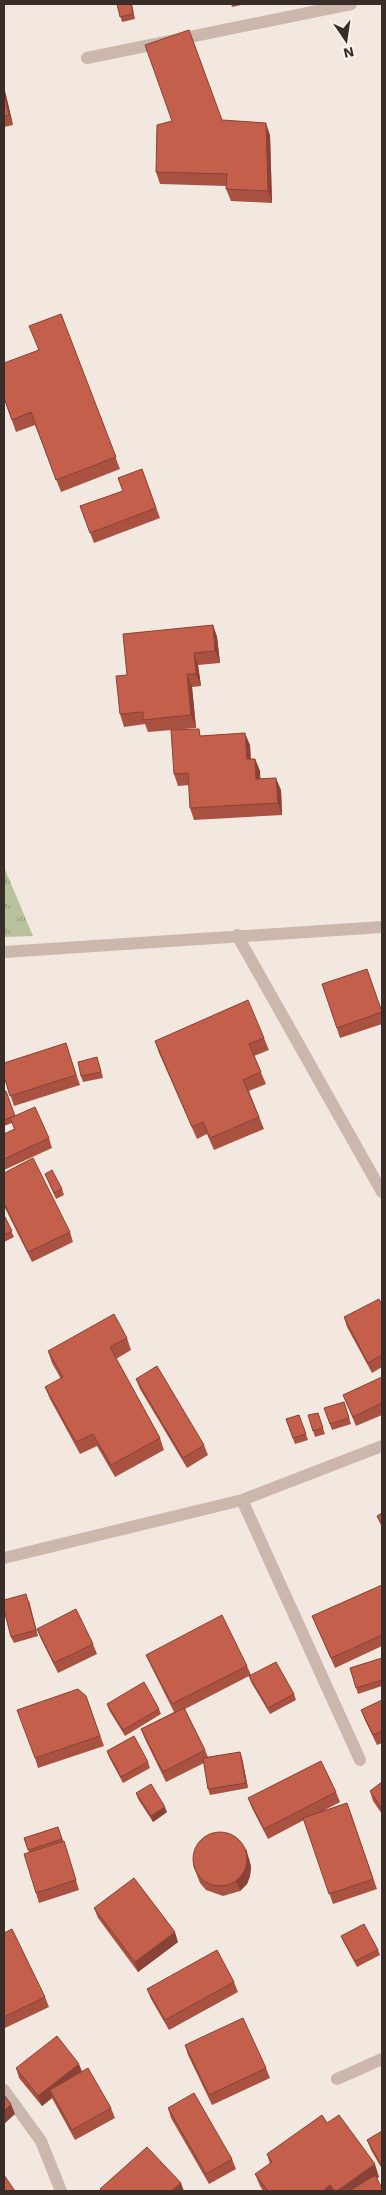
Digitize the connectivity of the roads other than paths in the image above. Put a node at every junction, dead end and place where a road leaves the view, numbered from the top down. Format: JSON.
{"nodes":[{"id":1,"x":352,"y":4,"type":"edge"},
{"id":2,"x":87,"y":58,"type":"dead end"},
{"id":3,"x":382,"y":927,"type":"edge"},
{"id":4,"x":237,"y":936,"type":"junction"},
{"id":5,"x":4,"y":952,"type":"edge"},
{"id":6,"x":382,"y":1192,"type":"edge"},
{"id":7,"x":382,"y":1446,"type":"edge"},
{"id":8,"x":242,"y":1500,"type":"junction"},
{"id":9,"x":4,"y":1558,"type":"edge"},
{"id":10,"x":360,"y":1760,"type":"dead end"},
{"id":11,"x":382,"y":2059,"type":"edge"},
{"id":12,"x":337,"y":2079,"type":"dead end"},
{"id":13,"x":4,"y":2090,"type":"edge"},
{"id":14,"x":60,"y":2191,"type":"edge"}],
"edges":[{"from":1,"to":2,"type":"street"},
{"from":3,"to":4,"type":"street"},
{"from":4,"to":5,"type":"street"},
{"from":4,"to":6,"type":"street"},
{"from":7,"to":8,"type":"street"},
{"from":8,"to":9,"type":"street"},
{"from":8,"to":10,"type":"street"},
{"from":11,"to":12,"type":"street"},
{"from":13,"to":14,"type":"street"}]}
